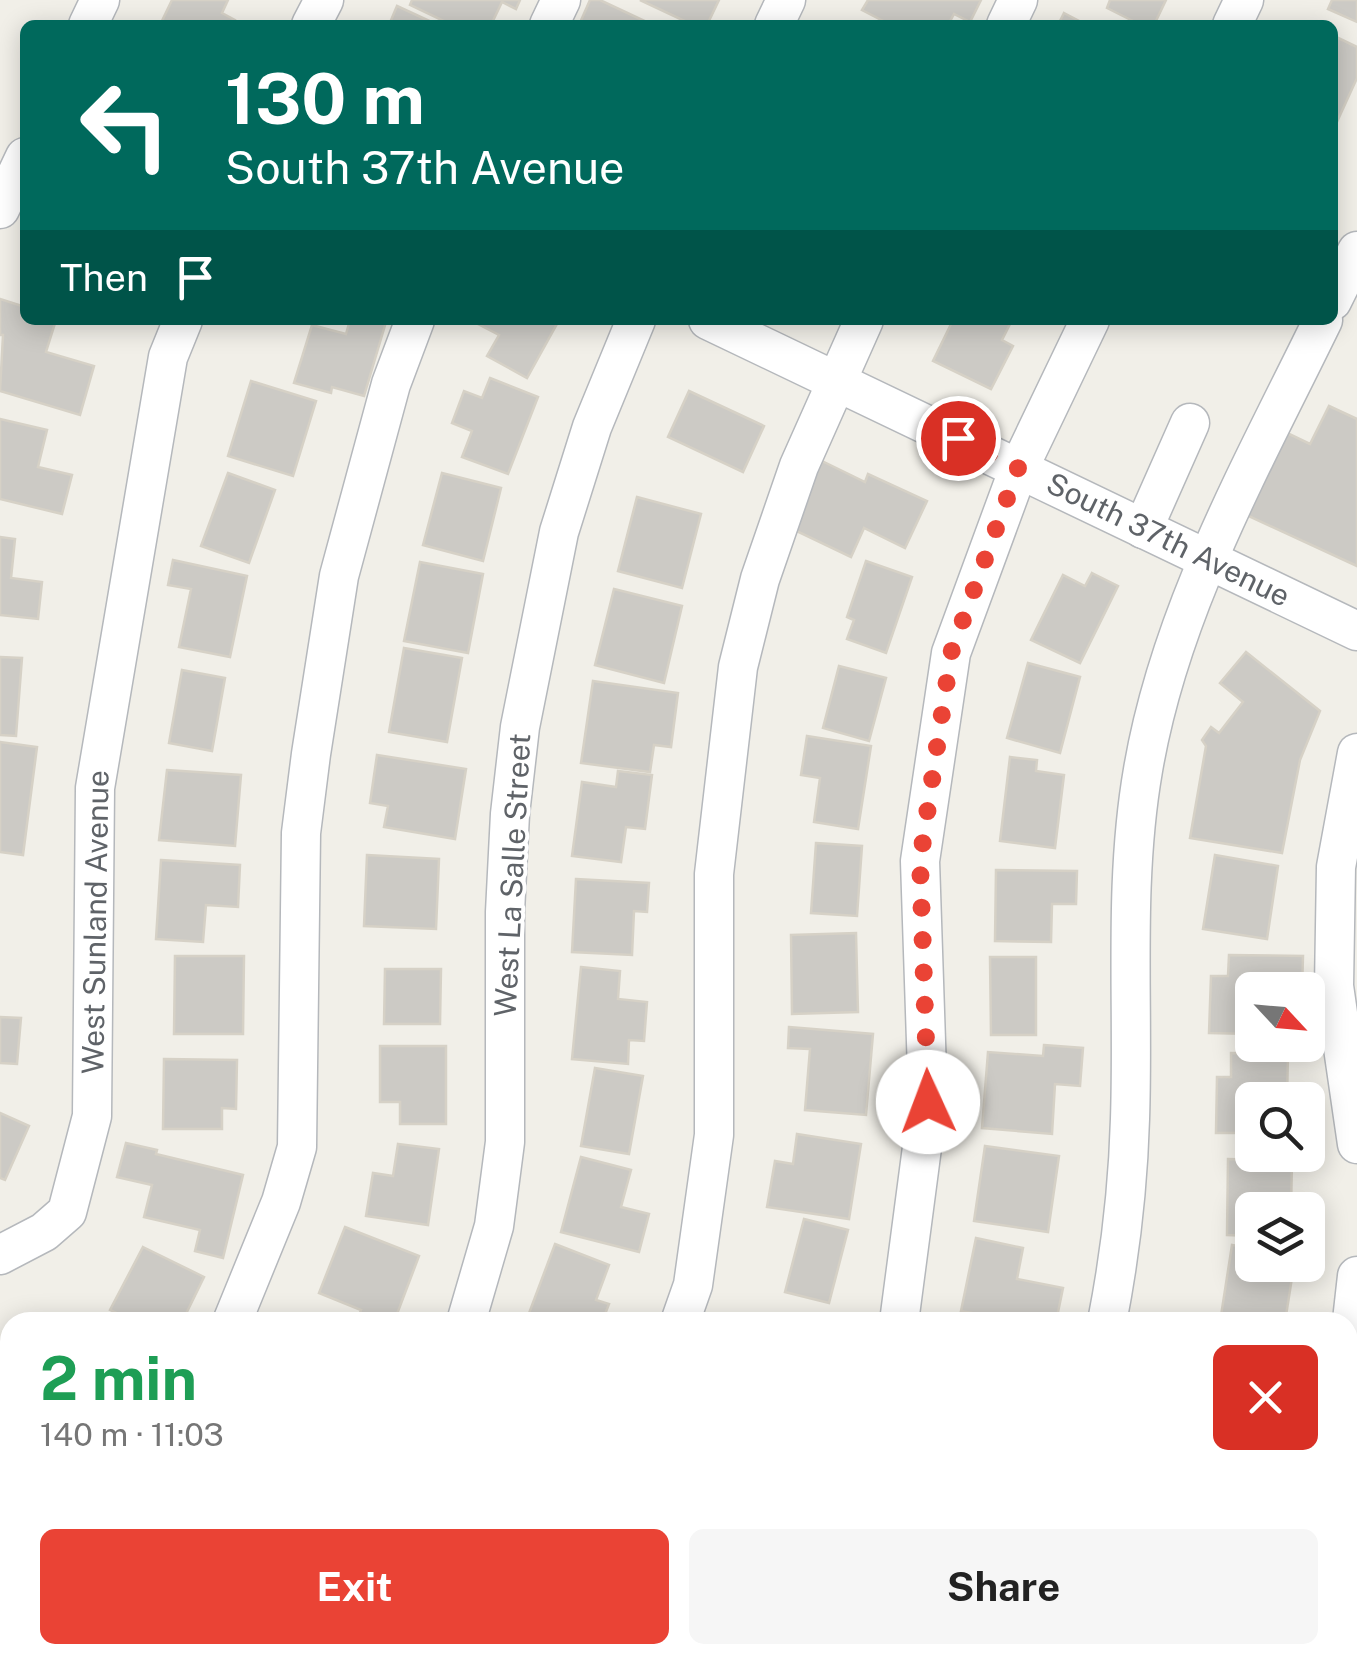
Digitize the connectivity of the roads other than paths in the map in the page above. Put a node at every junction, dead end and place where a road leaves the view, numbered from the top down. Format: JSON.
{"nodes":[{"id":1,"x":20,"y":167,"type":"edge"},
{"id":2,"x":0,"y":209,"type":"edge"},
{"id":3,"x":1357,"y":251,"type":"edge"},
{"id":4,"x":1338,"y":289,"type":"edge"},
{"id":5,"x":181,"y":325,"type":"edge"},
{"id":6,"x":413,"y":325,"type":"edge"},
{"id":7,"x":634,"y":325,"type":"edge"},
{"id":8,"x":719,"y":325,"type":"edge"},
{"id":9,"x":862,"y":325,"type":"edge"},
{"id":10,"x":1088,"y":325,"type":"edge"},
{"id":11,"x":1322,"y":325,"type":"edge"},
{"id":12,"x":835,"y":379,"type":"junction"},
{"id":13,"x":1190,"y":422,"type":"dead end"},
{"id":14,"x":1018,"y":468,"type":"junction"},
{"id":15,"x":1144,"y":529,"type":"junction"},
{"id":16,"x":1208,"y":559,"type":"junction"},
{"id":17,"x":1357,"y":630,"type":"edge"},
{"id":18,"x":1357,"y":752,"type":"edge"},
{"id":19,"x":1357,"y":1144,"type":"edge"},
{"id":20,"x":2,"y":1255,"type":"edge"},
{"id":21,"x":1357,"y":1276,"type":"edge"},
{"id":22,"x":236,"y":1312,"type":"edge"},
{"id":23,"x":469,"y":1312,"type":"edge"},
{"id":24,"x":683,"y":1312,"type":"edge"},
{"id":25,"x":900,"y":1312,"type":"edge"},
{"id":26,"x":1109,"y":1312,"type":"edge"},
{"id":27,"x":1355,"y":1312,"type":"edge"}],
"edges":[{"from":1,"to":2,"type":"street"},
{"from":3,"to":4,"type":"street"},
{"from":5,"to":20,"type":"street","name":"West Sunland Avenue"},
{"from":6,"to":22,"type":"street"},
{"from":7,"to":23,"type":"street","name":"West La Salle Street"},
{"from":8,"to":12,"type":"street","name":"South 37th Avenue"},
{"from":9,"to":12,"type":"street"},
{"from":10,"to":14,"type":"street"},
{"from":11,"to":16,"type":"street"},
{"from":12,"to":14,"type":"street","name":"South 37th Avenue"},
{"from":12,"to":24,"type":"street"},
{"from":13,"to":15,"type":"street"},
{"from":14,"to":15,"type":"street","name":"South 37th Avenue"},
{"from":14,"to":25,"type":"street"},
{"from":15,"to":16,"type":"street","name":"South 37th Avenue"},
{"from":16,"to":17,"type":"street","name":"South 37th Avenue"},
{"from":16,"to":26,"type":"street"},
{"from":18,"to":19,"type":"street"},
{"from":21,"to":27,"type":"street"}]}
